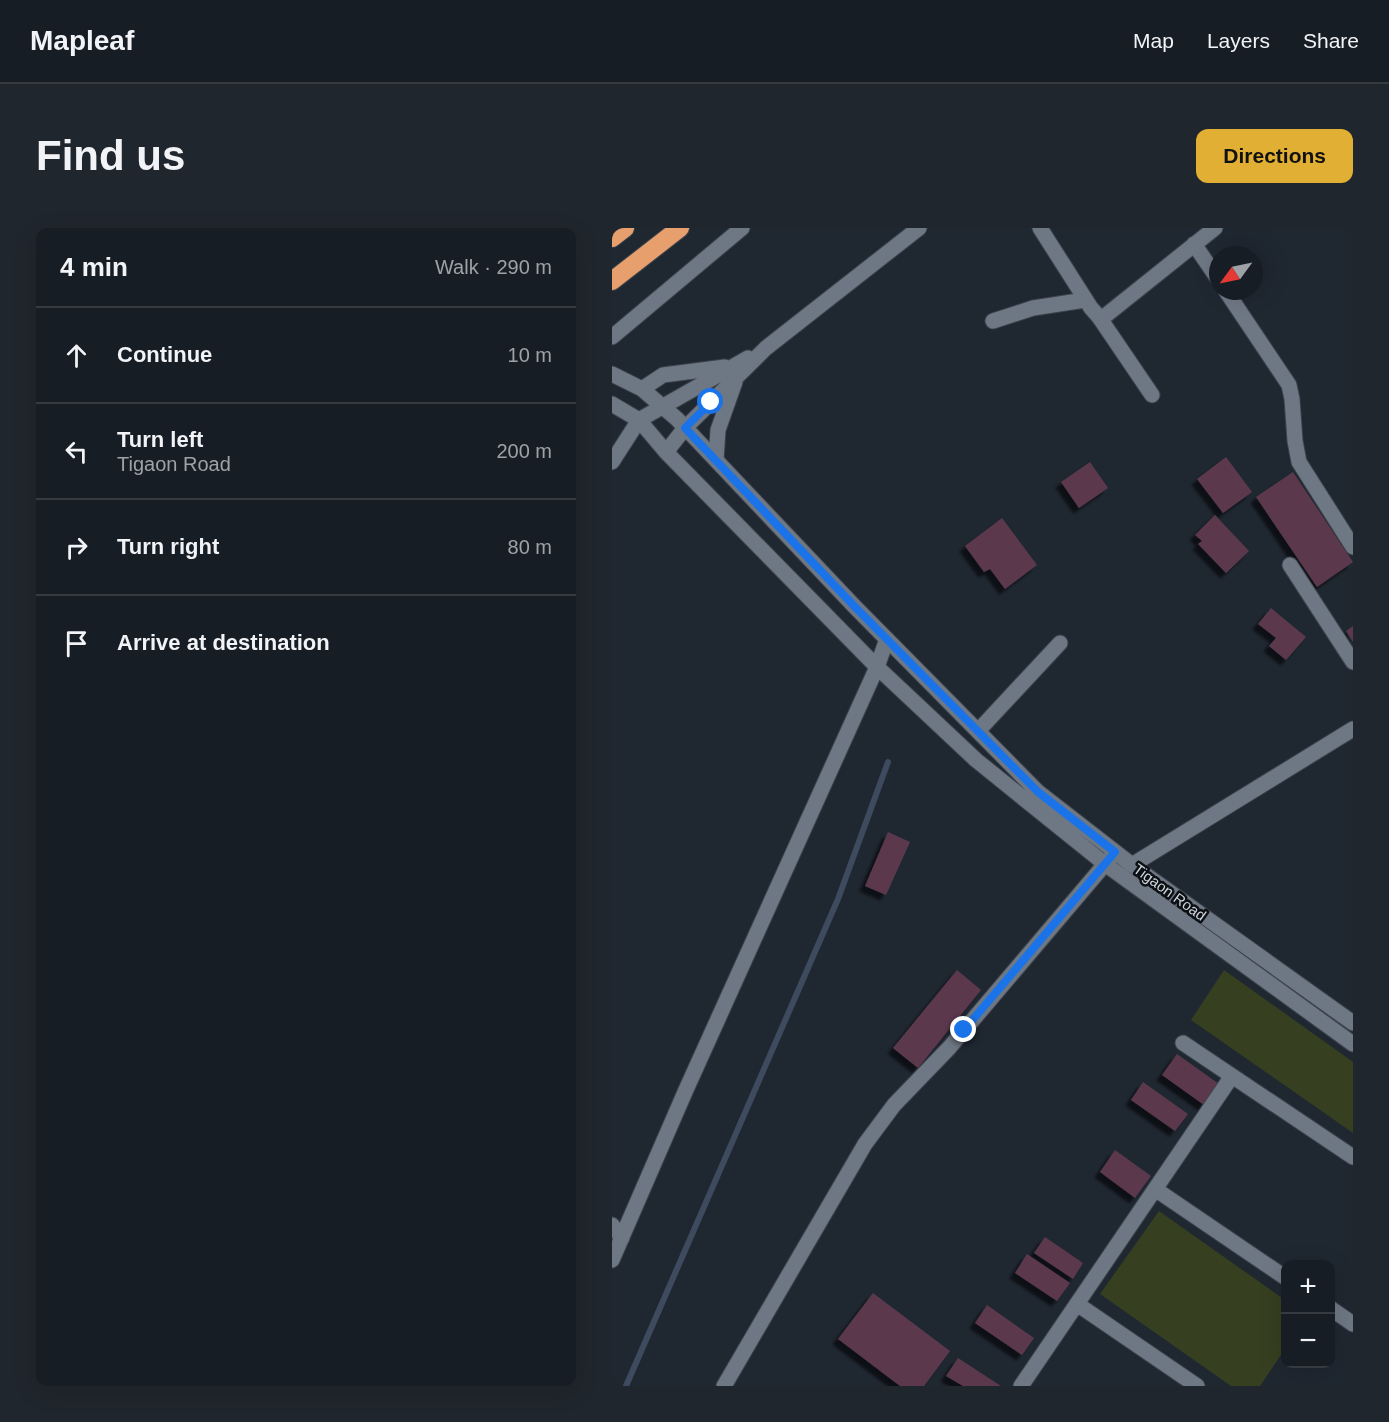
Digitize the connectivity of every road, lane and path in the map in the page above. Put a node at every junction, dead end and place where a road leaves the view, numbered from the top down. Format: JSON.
{"nodes":[{"id":1,"x":625,"y":228,"type":"edge"},
{"id":2,"x":680,"y":228,"type":"edge"},
{"id":3,"x":742,"y":228,"type":"edge"},
{"id":4,"x":919,"y":228,"type":"edge"},
{"id":5,"x":1040,"y":228,"type":"edge"},
{"id":6,"x":1215,"y":228,"type":"edge"},
{"id":7,"x":612,"y":238,"type":"edge"},
{"id":8,"x":1194,"y":244,"type":"junction"},
{"id":9,"x":1209,"y":266,"type":"edge"},
{"id":10,"x":612,"y":281,"type":"edge"},
{"id":11,"x":1085,"y":300,"type":"junction"},
{"id":12,"x":1232,"y":300,"type":"edge"},
{"id":13,"x":1099,"y":316,"type":"junction"},
{"id":14,"x":993,"y":321,"type":"dead end"},
{"id":15,"x":612,"y":337,"type":"edge"},
{"id":16,"x":736,"y":371,"type":"junction"},
{"id":17,"x":612,"y":374,"type":"edge"},
{"id":18,"x":642,"y":388,"type":"junction"},
{"id":19,"x":1152,"y":395,"type":"dead end"},
{"id":20,"x":612,"y":404,"type":"edge"},
{"id":21,"x":662,"y":405,"type":"junction"},
{"id":22,"x":639,"y":420,"type":"junction"},
{"id":23,"x":685,"y":428,"type":"junction"},
{"id":24,"x":666,"y":452,"type":"junction"},
{"id":25,"x":716,"y":460,"type":"junction"},
{"id":26,"x":612,"y":462,"type":"edge"},
{"id":27,"x":1353,"y":547,"type":"edge"},
{"id":28,"x":1290,"y":565,"type":"dead end"},
{"id":29,"x":887,"y":639,"type":"junction"},
{"id":30,"x":1060,"y":643,"type":"dead end"},
{"id":31,"x":1353,"y":662,"type":"edge"},
{"id":32,"x":877,"y":667,"type":"junction"},
{"id":33,"x":1353,"y":729,"type":"edge"},
{"id":34,"x":978,"y":731,"type":"junction"},
{"id":35,"x":1110,"y":858,"type":"junction"},
{"id":36,"x":1132,"y":865,"type":"junction"},
{"id":37,"x":1353,"y":1023,"type":"edge"},
{"id":38,"x":1183,"y":1043,"type":"dead end"},
{"id":39,"x":1353,"y":1044,"type":"edge"},
{"id":40,"x":1232,"y":1076,"type":"junction"},
{"id":41,"x":1353,"y":1157,"type":"edge"},
{"id":42,"x":1155,"y":1189,"type":"junction"},
{"id":43,"x":612,"y":1226,"type":"edge"},
{"id":44,"x":622,"y":1238,"type":"junction"},
{"id":45,"x":612,"y":1260,"type":"edge"},
{"id":46,"x":1281,"y":1275,"type":"edge"},
{"id":47,"x":1077,"y":1304,"type":"junction"},
{"id":48,"x":1335,"y":1311,"type":"edge"},
{"id":49,"x":1353,"y":1324,"type":"edge"},
{"id":50,"x":724,"y":1386,"type":"edge"},
{"id":51,"x":1021,"y":1386,"type":"edge"},
{"id":52,"x":1197,"y":1386,"type":"edge"}],
"edges":[{"from":1,"to":7,"type":"highway"},
{"from":2,"to":10,"type":"highway"},
{"from":3,"to":15,"type":"street"},
{"from":4,"to":16,"type":"street"},
{"from":5,"to":11,"type":"street"},
{"from":6,"to":8,"type":"street"},
{"from":8,"to":9,"type":"street"},
{"from":8,"to":13,"type":"street"},
{"from":11,"to":13,"type":"street"},
{"from":11,"to":14,"type":"street"},
{"from":12,"to":27,"type":"street"},
{"from":13,"to":19,"type":"street"},
{"from":16,"to":18,"type":"street"},
{"from":16,"to":21,"type":"street"},
{"from":16,"to":23,"type":"street"},
{"from":16,"to":25,"type":"street"},
{"from":17,"to":18,"type":"street","name":"Tigaon Road"},
{"from":18,"to":21,"type":"street","name":"Tigaon Road"},
{"from":20,"to":22,"type":"street"},
{"from":21,"to":22,"type":"street"},
{"from":21,"to":23,"type":"street","name":"Tigaon Road"},
{"from":22,"to":24,"type":"street"},
{"from":22,"to":26,"type":"street"},
{"from":23,"to":24,"type":"street"},
{"from":23,"to":25,"type":"street","name":"Tigaon Road"},
{"from":24,"to":32,"type":"street"},
{"from":25,"to":29,"type":"street","name":"Tigaon Road"},
{"from":28,"to":31,"type":"street"},
{"from":29,"to":32,"type":"street"},
{"from":29,"to":34,"type":"street","name":"Tigaon Road"},
{"from":30,"to":34,"type":"street"},
{"from":32,"to":35,"type":"street"},
{"from":32,"to":44,"type":"street"},
{"from":33,"to":36,"type":"street"},
{"from":34,"to":35,"type":"street","name":"Tigaon Road"},
{"from":35,"to":36,"type":"street","name":"Tigaon Road"},
{"from":35,"to":39,"type":"street"},
{"from":35,"to":50,"type":"street"},
{"from":36,"to":37,"type":"street","name":"Tigaon Road"},
{"from":38,"to":40,"type":"street"},
{"from":40,"to":41,"type":"street"},
{"from":40,"to":42,"type":"street"},
{"from":42,"to":46,"type":"street"},
{"from":42,"to":47,"type":"street"},
{"from":43,"to":44,"type":"street"},
{"from":44,"to":45,"type":"street"},
{"from":47,"to":51,"type":"street"},
{"from":47,"to":52,"type":"street"},
{"from":48,"to":49,"type":"street"}]}
